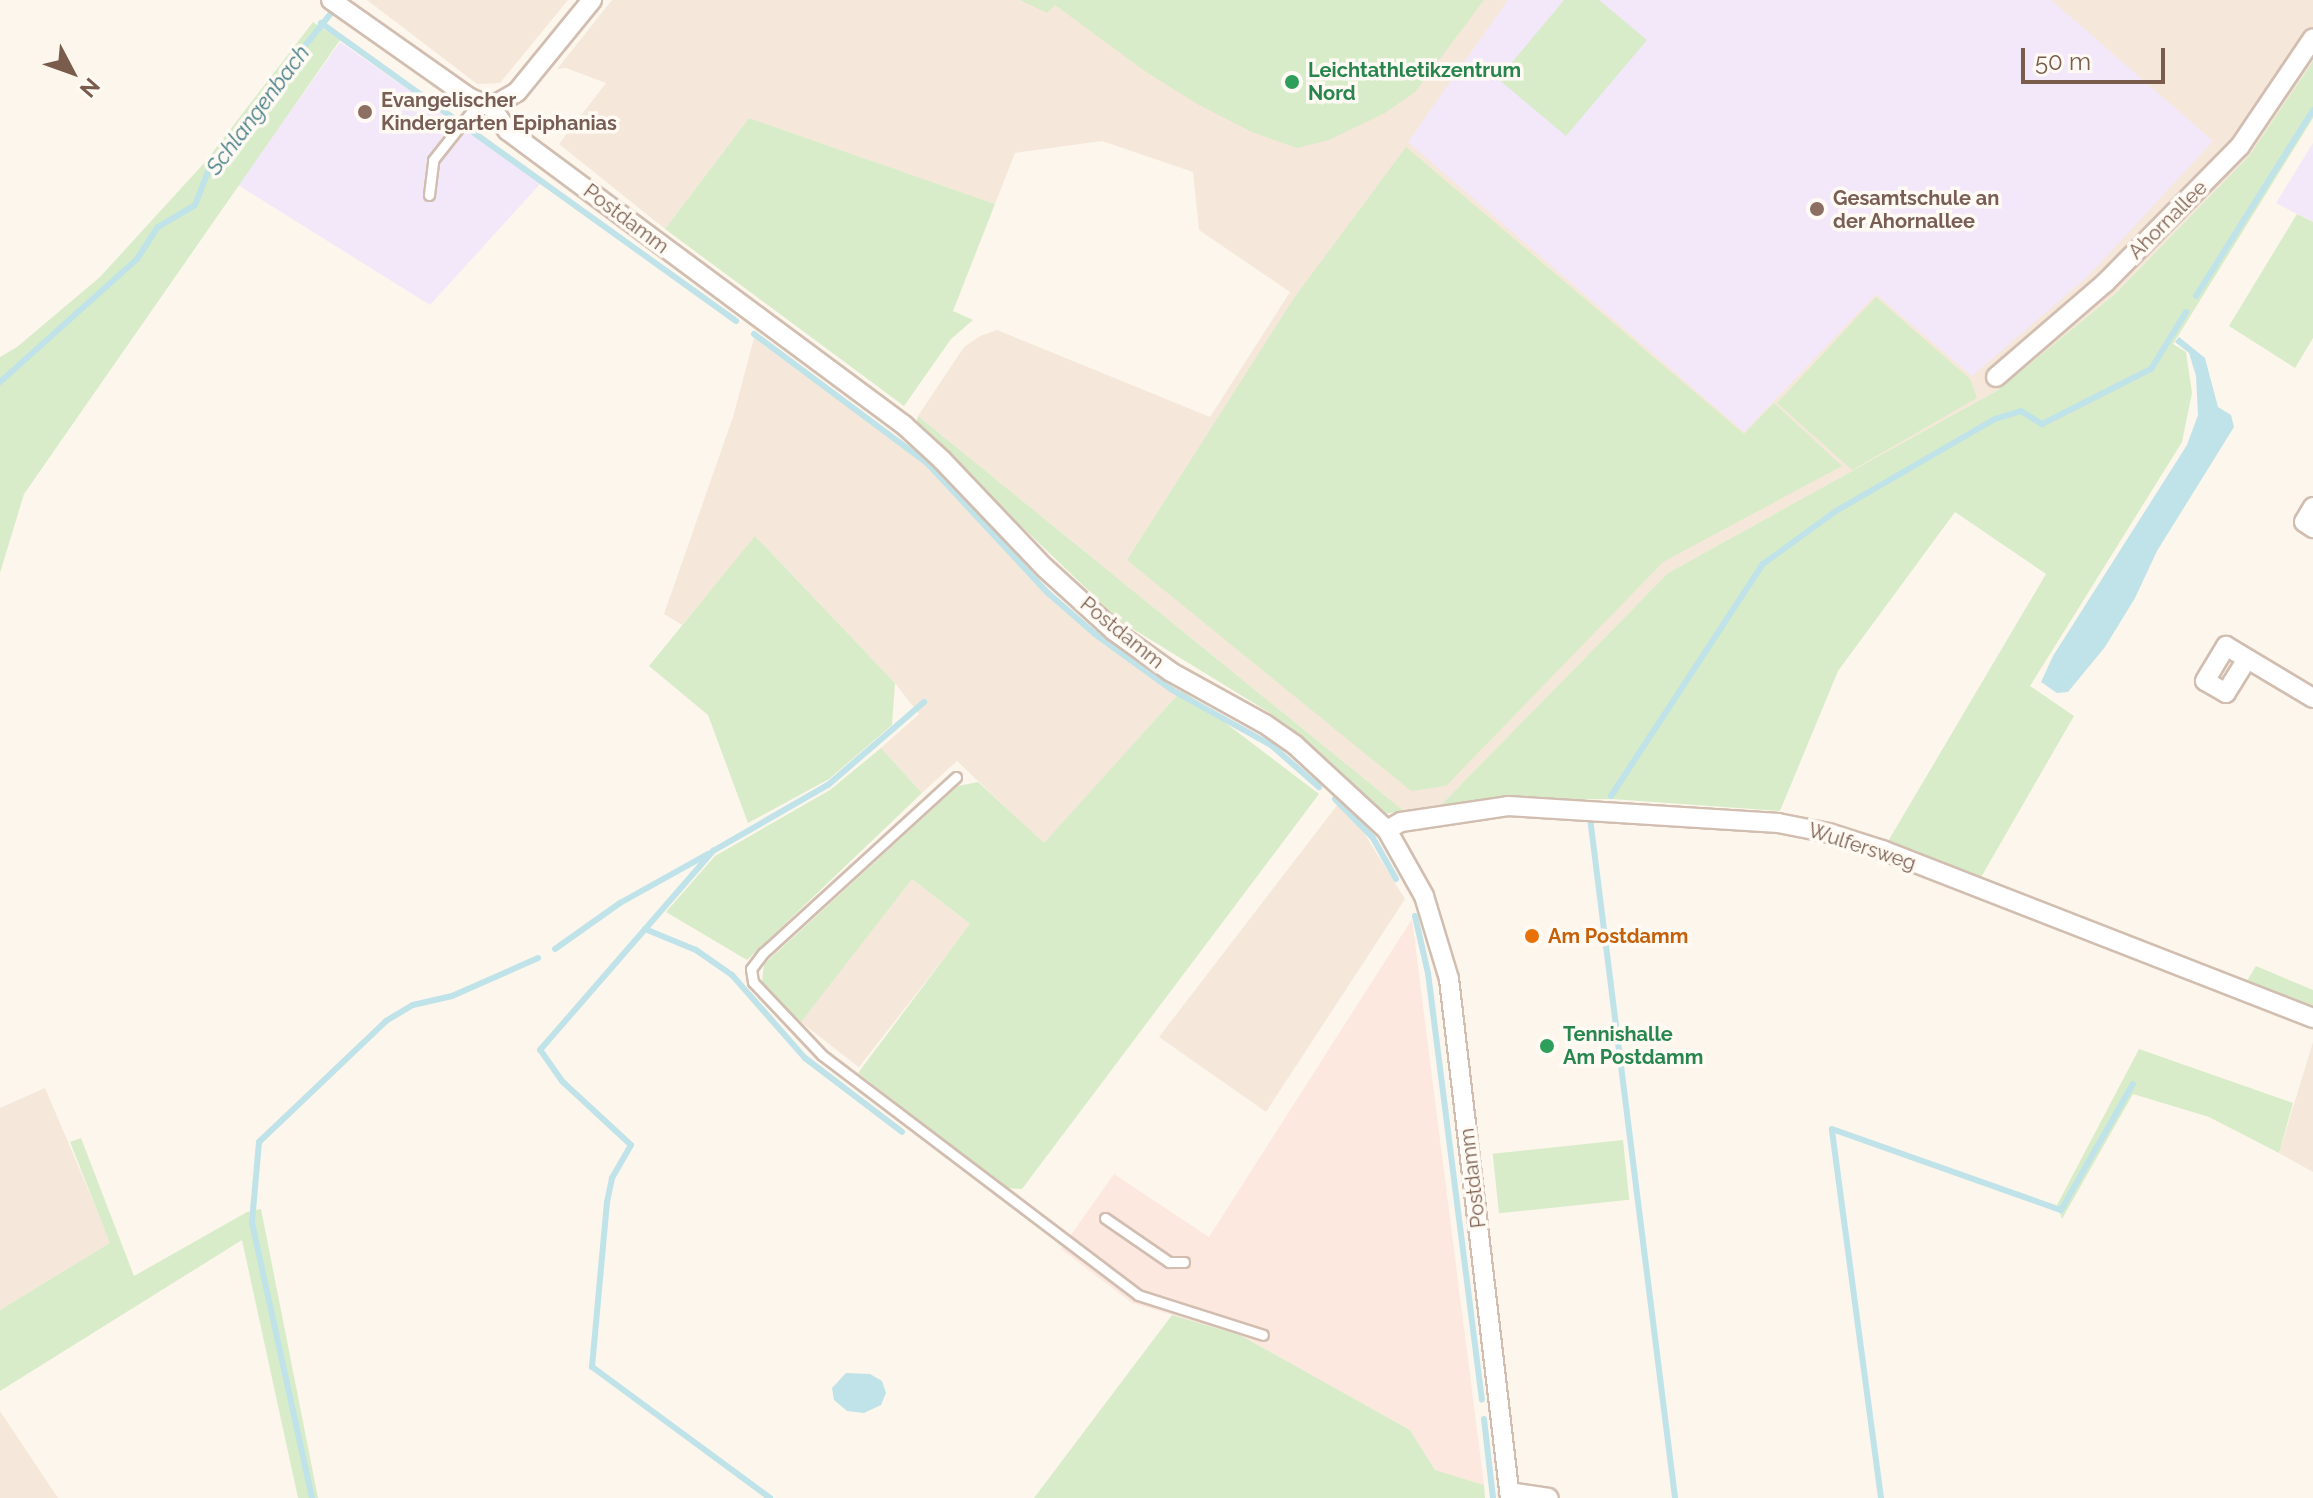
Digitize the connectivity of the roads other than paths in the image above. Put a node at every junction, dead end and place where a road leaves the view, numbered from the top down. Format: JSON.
{"nodes":[{"id":1,"x":331,"y":0,"type":"edge"},
{"id":2,"x":592,"y":0,"type":"edge"},
{"id":3,"x":2313,"y":38,"type":"edge"},
{"id":4,"x":485,"y":104,"type":"junction"},
{"id":5,"x":429,"y":195,"type":"dead end"},
{"id":6,"x":1996,"y":377,"type":"dead end"},
{"id":7,"x":2313,"y":507,"type":"edge"},
{"id":8,"x":2313,"y":528,"type":"edge"},
{"id":9,"x":2247,"y":659,"type":"dead end"},
{"id":10,"x":2313,"y":698,"type":"edge"},
{"id":11,"x":956,"y":777,"type":"dead end"},
{"id":12,"x":1387,"y":830,"type":"junction"},
{"id":13,"x":2313,"y":1018,"type":"edge"},
{"id":14,"x":1105,"y":1218,"type":"dead end"},
{"id":15,"x":1184,"y":1262,"type":"dead end"},
{"id":16,"x":1263,"y":1335,"type":"dead end"},
{"id":17,"x":1509,"y":1495,"type":"edge"},
{"id":18,"x":1549,"y":1498,"type":"edge"}],
"edges":[{"from":1,"to":4,"type":"street","name":"Postdamm"},
{"from":2,"to":4,"type":"street"},
{"from":3,"to":6,"type":"street","name":"Ahornallee"},
{"from":4,"to":5,"type":"lane"},
{"from":4,"to":12,"type":"street","name":"Postdamm"},
{"from":7,"to":8,"type":"street"},
{"from":9,"to":10,"type":"street"},
{"from":11,"to":16,"type":"lane"},
{"from":12,"to":13,"type":"street","name":"Wulfersweg"},
{"from":12,"to":17,"type":"street","name":"Postdamm"},
{"from":14,"to":15,"type":"lane"},
{"from":17,"to":18,"type":"street"}]}
